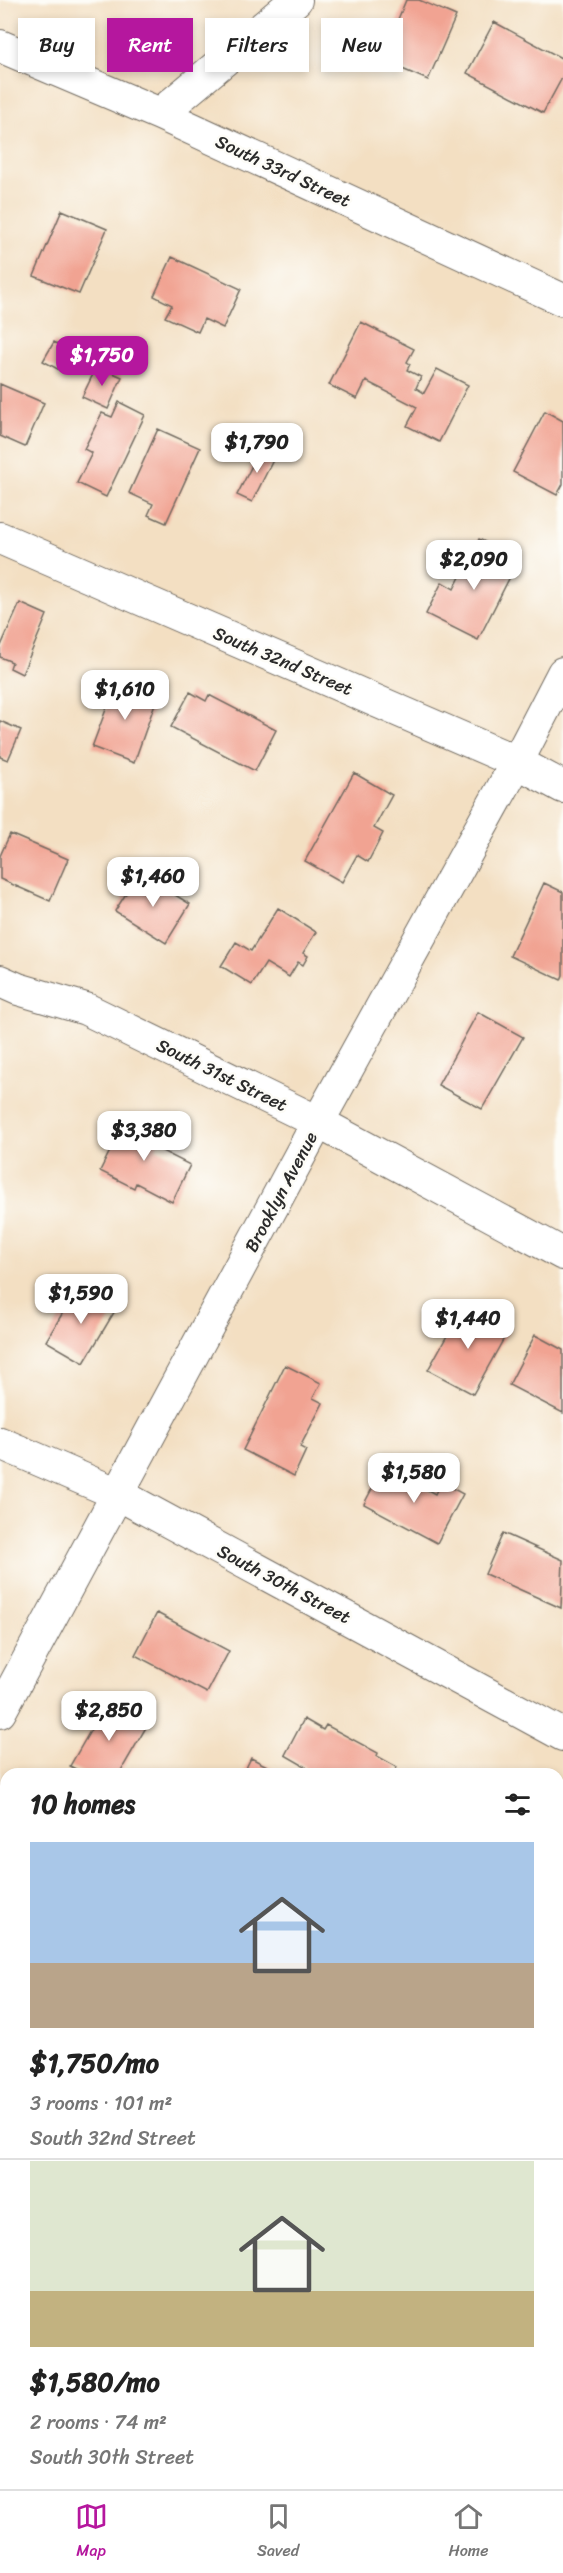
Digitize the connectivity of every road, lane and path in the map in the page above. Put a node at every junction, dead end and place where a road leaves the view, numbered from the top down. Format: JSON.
{"nodes":[{"id":1,"x":296,"y":0,"type":"edge"},
{"id":2,"x":0,"y":46,"type":"edge"},
{"id":3,"x":160,"y":114,"type":"junction"},
{"id":4,"x":563,"y":300,"type":"edge"},
{"id":5,"x":0,"y":538,"type":"edge"},
{"id":6,"x":563,"y":673,"type":"edge"},
{"id":7,"x":517,"y":762,"type":"junction"},
{"id":8,"x":563,"y":787,"type":"edge"},
{"id":9,"x":0,"y":981,"type":"edge"},
{"id":10,"x":318,"y":1122,"type":"junction"},
{"id":11,"x":563,"y":1254,"type":"edge"},
{"id":12,"x":0,"y":1443,"type":"edge"},
{"id":13,"x":118,"y":1494,"type":"junction"},
{"id":14,"x":0,"y":1712,"type":"edge"},
{"id":15,"x":563,"y":1735,"type":"edge"}],
"edges":[{"from":1,"to":3,"type":"street"},
{"from":2,"to":3,"type":"street","name":"South 33rd Street"},
{"from":3,"to":4,"type":"street","name":"South 33rd Street"},
{"from":5,"to":7,"type":"street","name":"South 32nd Street"},
{"from":6,"to":7,"type":"street","name":"Brooklyn Avenue"},
{"from":7,"to":8,"type":"street","name":"South 32nd Street"},
{"from":7,"to":10,"type":"street","name":"Brooklyn Avenue"},
{"from":9,"to":10,"type":"street","name":"South 31st Street"},
{"from":10,"to":11,"type":"street","name":"South 31st Street"},
{"from":10,"to":13,"type":"street","name":"Brooklyn Avenue"},
{"from":12,"to":13,"type":"street","name":"South 30th Street"},
{"from":13,"to":14,"type":"street","name":"Brooklyn Avenue"},
{"from":13,"to":15,"type":"street","name":"South 30th Street"}]}
